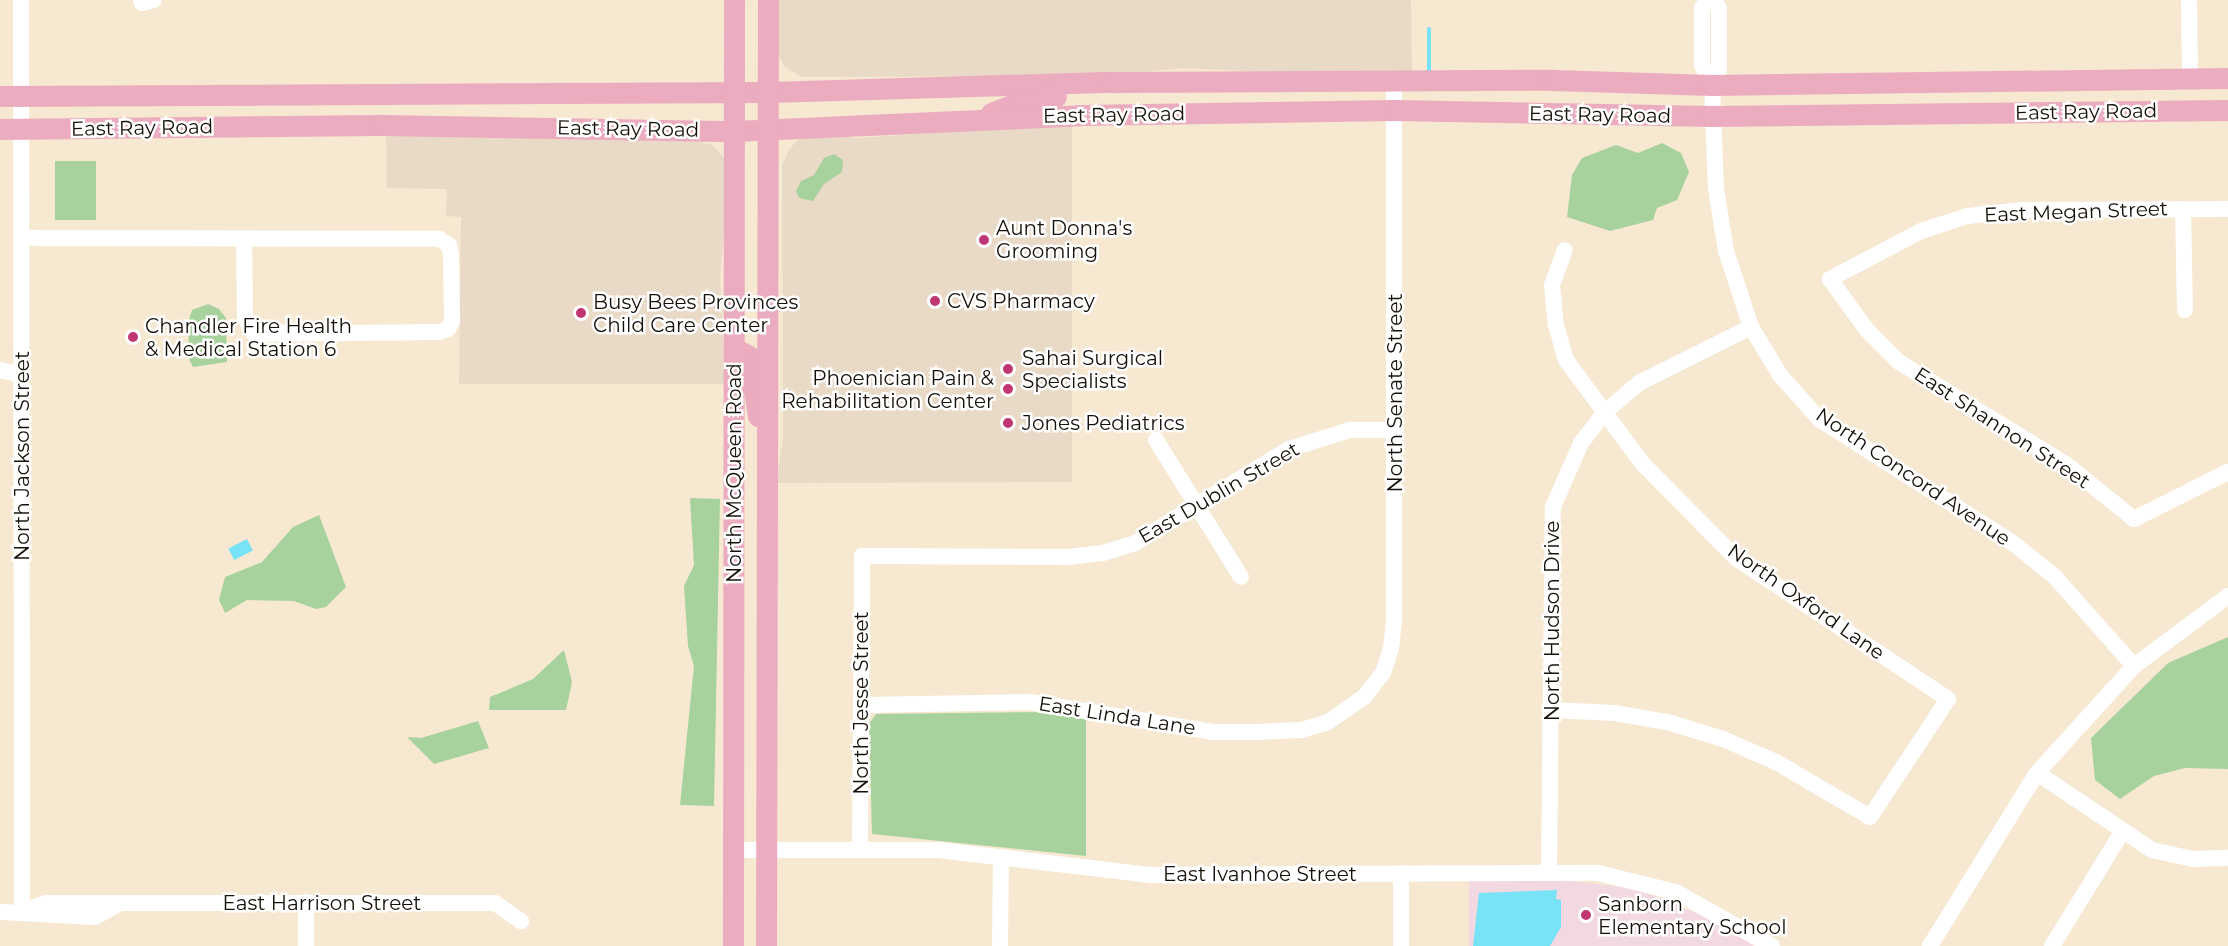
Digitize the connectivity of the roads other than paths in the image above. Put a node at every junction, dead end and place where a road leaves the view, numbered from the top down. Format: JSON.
{"nodes":[{"id":1,"x":21,"y":0,"type":"edge"},
{"id":2,"x":734,"y":0,"type":"edge"},
{"id":3,"x":768,"y":0,"type":"edge"},
{"id":4,"x":1708,"y":0,"type":"edge"},
{"id":5,"x":1713,"y":0,"type":"edge"},
{"id":6,"x":2189,"y":0,"type":"edge"},
{"id":7,"x":2228,"y":78,"type":"edge"},
{"id":8,"x":2190,"y":79,"type":"junction"},
{"id":9,"x":1394,"y":81,"type":"junction"},
{"id":10,"x":1112,"y":82,"type":"junction"},
{"id":11,"x":1712,"y":85,"type":"junction"},
{"id":12,"x":769,"y":92,"type":"junction"},
{"id":13,"x":735,"y":93,"type":"junction"},
{"id":14,"x":0,"y":96,"type":"edge"},
{"id":15,"x":21,"y":96,"type":"junction"},
{"id":16,"x":1394,"y":110,"type":"junction"},
{"id":17,"x":2228,"y":110,"type":"edge"},
{"id":18,"x":1712,"y":116,"type":"junction"},
{"id":19,"x":972,"y":119,"type":"junction"},
{"id":20,"x":0,"y":129,"type":"edge"},
{"id":21,"x":22,"y":129,"type":"junction"},
{"id":22,"x":735,"y":130,"type":"junction"},
{"id":23,"x":770,"y":130,"type":"junction"},
{"id":24,"x":2183,"y":209,"type":"junction"},
{"id":25,"x":2228,"y":209,"type":"edge"},
{"id":26,"x":22,"y":238,"type":"junction"},
{"id":27,"x":244,"y":239,"type":"junction"},
{"id":28,"x":1565,"y":250,"type":"dead end"},
{"id":29,"x":1830,"y":279,"type":"joint"},
{"id":30,"x":2185,"y":310,"type":"dead end"},
{"id":31,"x":1751,"y":327,"type":"junction"},
{"id":32,"x":734,"y":348,"type":"junction"},
{"id":33,"x":0,"y":370,"type":"edge"},
{"id":34,"x":22,"y":375,"type":"junction"},
{"id":35,"x":1605,"y":412,"type":"junction"},
{"id":36,"x":1396,"y":430,"type":"junction"},
{"id":37,"x":1156,"y":440,"type":"dead end"},
{"id":38,"x":770,"y":466,"type":"junction"},
{"id":39,"x":2228,"y":472,"type":"edge"},
{"id":40,"x":1198,"y":507,"type":"junction"},
{"id":41,"x":862,"y":556,"type":"joint"},
{"id":42,"x":1241,"y":577,"type":"dead end"},
{"id":43,"x":2228,"y":596,"type":"edge"},
{"id":44,"x":2134,"y":666,"type":"junction"},
{"id":45,"x":1364,"y":697,"type":"joint"},
{"id":46,"x":862,"y":705,"type":"junction"},
{"id":47,"x":1552,"y":710,"type":"junction"},
{"id":48,"x":2037,"y":773,"type":"junction"},
{"id":49,"x":2122,"y":832,"type":"junction"},
{"id":50,"x":733,"y":850,"type":"junction"},
{"id":51,"x":767,"y":850,"type":"junction"},
{"id":52,"x":860,"y":850,"type":"junction"},
{"id":53,"x":1001,"y":857,"type":"junction"},
{"id":54,"x":2228,"y":858,"type":"edge"},
{"id":55,"x":1549,"y":871,"type":"junction"},
{"id":56,"x":1401,"y":873,"type":"junction"},
{"id":57,"x":306,"y":902,"type":"junction"},
{"id":58,"x":0,"y":912,"type":"edge"},
{"id":59,"x":22,"y":912,"type":"junction"},
{"id":60,"x":521,"y":921,"type":"dead end"},
{"id":61,"x":306,"y":946,"type":"edge"},
{"id":62,"x":733,"y":946,"type":"edge"},
{"id":63,"x":766,"y":946,"type":"edge"},
{"id":64,"x":1000,"y":946,"type":"edge"},
{"id":65,"x":1401,"y":946,"type":"edge"},
{"id":66,"x":1772,"y":946,"type":"edge"},
{"id":67,"x":1930,"y":946,"type":"edge"},
{"id":68,"x":2052,"y":946,"type":"edge"}],
"edges":[{"from":1,"to":15,"type":"street","name":"North Jackson Street"},
{"from":2,"to":13,"type":"main road","name":"North McQueen Road"},
{"from":3,"to":12,"type":"main road","name":"North McQueen Road"},
{"from":4,"to":11,"type":"street","name":"North Concord Avenue"},
{"from":5,"to":11,"type":"street","name":"North Concord Avenue"},
{"from":6,"to":8,"type":"street"},
{"from":7,"to":8,"type":"main road","name":"East Ray Road"},
{"from":8,"to":11,"type":"main road","name":"East Ray Road"},
{"from":9,"to":10,"type":"main road","name":"East Ray Road"},
{"from":9,"to":11,"type":"main road","name":"East Ray Road"},
{"from":9,"to":16,"type":"street","name":"North Senate Street"},
{"from":10,"to":12,"type":"main road","name":"East Ray Road"},
{"from":10,"to":19,"type":"main road"},
{"from":11,"to":18,"type":"street","name":"North Concord Avenue"},
{"from":12,"to":13,"type":"main road","name":"East Ray Road"},
{"from":12,"to":23,"type":"main road","name":"North McQueen Road"},
{"from":13,"to":15,"type":"main road","name":"East Ray Road"},
{"from":13,"to":22,"type":"main road","name":"North McQueen Road"},
{"from":14,"to":15,"type":"main road","name":"East Ray Road"},
{"from":15,"to":21,"type":"street","name":"North Jackson Street"},
{"from":16,"to":18,"type":"main road","name":"East Ray Road"},
{"from":16,"to":19,"type":"main road","name":"East Ray Road"},
{"from":16,"to":36,"type":"street","name":"North Senate Street"},
{"from":17,"to":18,"type":"main road","name":"East Ray Road"},
{"from":18,"to":31,"type":"street","name":"North Concord Avenue"},
{"from":19,"to":23,"type":"main road","name":"East Ray Road"},
{"from":20,"to":21,"type":"main road","name":"East Ray Road"},
{"from":21,"to":22,"type":"main road","name":"East Ray Road"},
{"from":21,"to":26,"type":"street","name":"North Jackson Street"},
{"from":22,"to":23,"type":"main road","name":"East Ray Road"},
{"from":22,"to":32,"type":"main road","name":"North McQueen Road"},
{"from":23,"to":38,"type":"main road","name":"North McQueen Road"},
{"from":24,"to":25,"type":"street","name":"East Megan Street"},
{"from":24,"to":29,"type":"street","name":"East Megan Street"},
{"from":24,"to":30,"type":"street"},
{"from":26,"to":27,"type":"street"},
{"from":26,"to":34,"type":"street","name":"North Jackson Street"},
{"from":27,"to":27,"type":"street"},
{"from":28,"to":35,"type":"street","name":"North Oxford Lane"},
{"from":29,"to":39,"type":"street","name":"East Shannon Street"},
{"from":31,"to":35,"type":"street","name":"North Hudson Drive"},
{"from":31,"to":44,"type":"street","name":"North Concord Avenue"},
{"from":32,"to":38,"type":"main road"},
{"from":32,"to":50,"type":"main road","name":"North McQueen Road"},
{"from":33,"to":34,"type":"street"},
{"from":34,"to":59,"type":"street","name":"North Jackson Street"},
{"from":35,"to":47,"type":"street","name":"North Hudson Drive"},
{"from":35,"to":47,"type":"street","name":"North Oxford Lane"},
{"from":36,"to":40,"type":"street","name":"East Dublin Street"},
{"from":36,"to":45,"type":"street","name":"North Senate Street"},
{"from":37,"to":40,"type":"street"},
{"from":38,"to":51,"type":"main road","name":"North McQueen Road"},
{"from":40,"to":41,"type":"street","name":"East Dublin Street"},
{"from":40,"to":42,"type":"street"},
{"from":41,"to":46,"type":"street","name":"North Jesse Street"},
{"from":43,"to":44,"type":"street"},
{"from":44,"to":48,"type":"street"},
{"from":45,"to":46,"type":"street","name":"East Linda Lane"},
{"from":46,"to":52,"type":"street","name":"North Jesse Street"},
{"from":47,"to":55,"type":"street","name":"North Hudson Drive"},
{"from":48,"to":49,"type":"street"},
{"from":48,"to":67,"type":"street"},
{"from":49,"to":54,"type":"street"},
{"from":49,"to":68,"type":"street"},
{"from":50,"to":51,"type":"street","name":"East Ivanhoe Street"},
{"from":50,"to":62,"type":"main road","name":"North McQueen Road"},
{"from":51,"to":52,"type":"street","name":"East Ivanhoe Street"},
{"from":51,"to":63,"type":"main road","name":"North McQueen Road"},
{"from":52,"to":53,"type":"street","name":"East Ivanhoe Street"},
{"from":53,"to":56,"type":"street","name":"East Ivanhoe Street"},
{"from":53,"to":64,"type":"street"},
{"from":55,"to":56,"type":"street","name":"East Ivanhoe Street"},
{"from":55,"to":66,"type":"street","name":"East Ivanhoe Street"},
{"from":56,"to":65,"type":"street"},
{"from":57,"to":59,"type":"street","name":"East Harrison Street"},
{"from":57,"to":60,"type":"street","name":"East Harrison Street"},
{"from":57,"to":61,"type":"street"},
{"from":58,"to":59,"type":"street","name":"East Harrison Street"}]}
